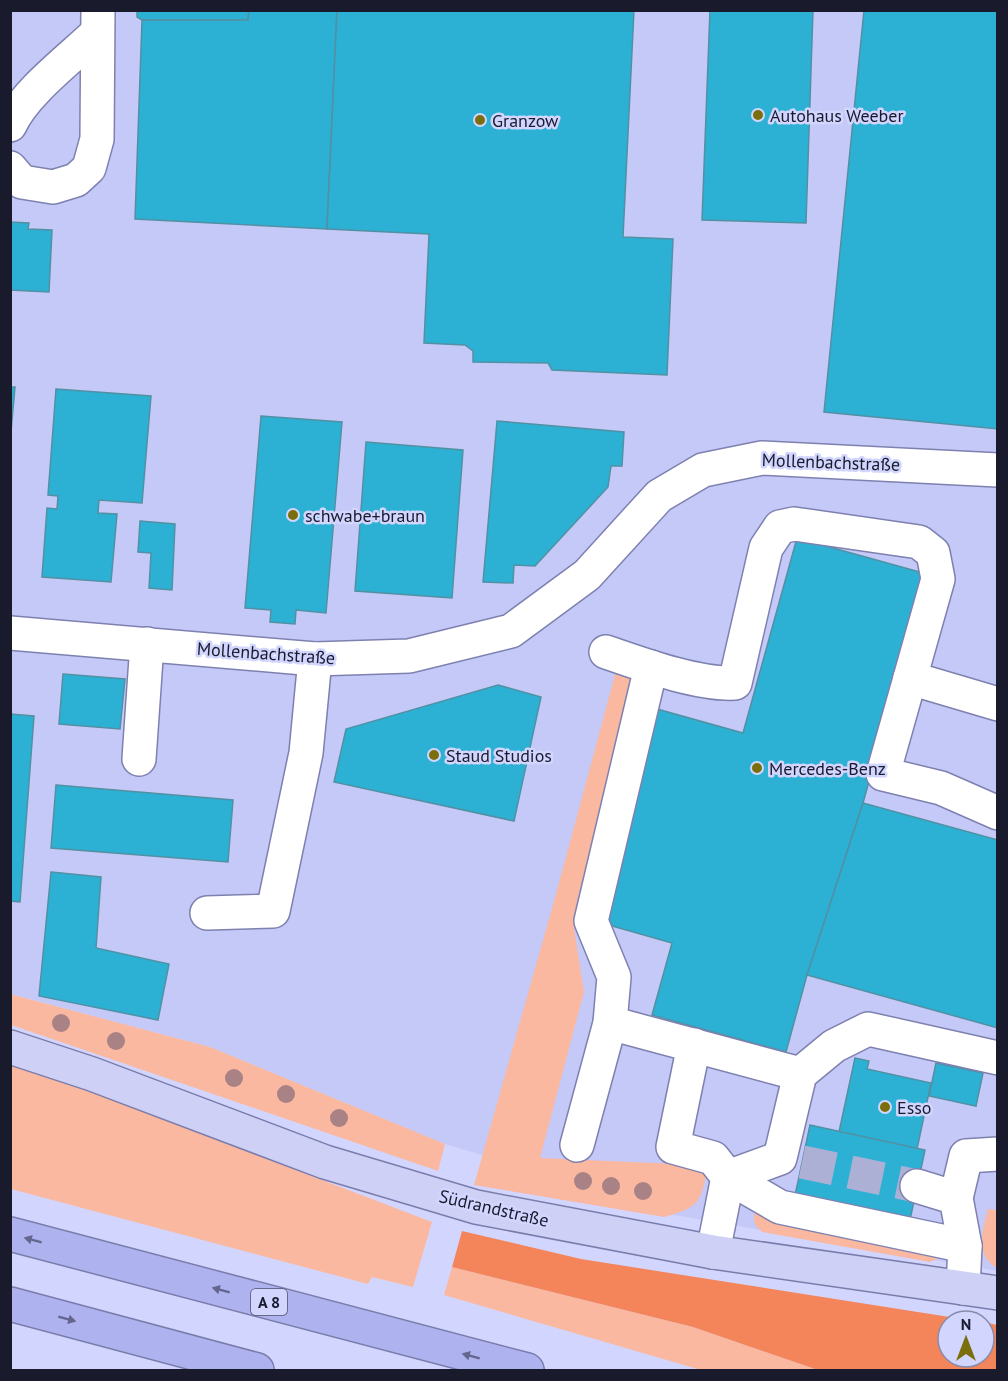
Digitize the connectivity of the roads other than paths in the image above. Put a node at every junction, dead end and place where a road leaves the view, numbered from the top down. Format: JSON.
{"nodes":[{"id":1,"x":98,"y":22,"type":"edge"},
{"id":2,"x":10,"y":125,"type":"edge"},
{"id":3,"x":10,"y":168,"type":"edge"},
{"id":4,"x":998,"y":470,"type":"edge"},
{"id":5,"x":10,"y":633,"type":"edge"},
{"id":6,"x":147,"y":644,"type":"junction"},
{"id":7,"x":606,"y":652,"type":"dead end"},
{"id":8,"x":315,"y":659,"type":"junction"},
{"id":9,"x":651,"y":667,"type":"junction"},
{"id":10,"x":910,"y":678,"type":"junction"},
{"id":11,"x":998,"y":704,"type":"edge"},
{"id":12,"x":139,"y":759,"type":"dead end"},
{"id":13,"x":998,"y":813,"type":"edge"},
{"id":14,"x":207,"y":913,"type":"dead end"},
{"id":15,"x":610,"y":1023,"type":"junction"},
{"id":16,"x":693,"y":1045,"type":"junction"},
{"id":17,"x":10,"y":1047,"type":"edge"},
{"id":18,"x":998,"y":1058,"type":"edge"},
{"id":19,"x":800,"y":1074,"type":"junction"},
{"id":20,"x":577,"y":1145,"type":"dead end"},
{"id":21,"x":998,"y":1154,"type":"edge"},
{"id":22,"x":728,"y":1177,"type":"junction"},
{"id":23,"x":917,"y":1186,"type":"tunnel mouth"},
{"id":24,"x":956,"y":1198,"type":"junction"},
{"id":25,"x":10,"y":1234,"type":"edge"},
{"id":26,"x":965,"y":1246,"type":"junction"},
{"id":27,"x":713,"y":1252,"type":"junction"},
{"id":28,"x":963,"y":1288,"type":"junction"},
{"id":29,"x":998,"y":1293,"type":"edge"},
{"id":30,"x":10,"y":1305,"type":"edge"},
{"id":31,"x":257,"y":1371,"type":"edge"},
{"id":32,"x":527,"y":1371,"type":"edge"}],
"edges":[{"from":1,"to":2,"type":"street"},
{"from":1,"to":3,"type":"street"},
{"from":4,"to":8,"type":"street","name":"Mollenbachstraße"},
{"from":5,"to":6,"type":"street","name":"Mollenbachstraße"},
{"from":6,"to":8,"type":"street","name":"Mollenbachstraße"},
{"from":6,"to":12,"type":"street"},
{"from":7,"to":9,"type":"street"},
{"from":8,"to":14,"type":"street"},
{"from":9,"to":10,"type":"street"},
{"from":9,"to":15,"type":"street"},
{"from":10,"to":11,"type":"street"},
{"from":10,"to":13,"type":"street"},
{"from":15,"to":16,"type":"street"},
{"from":15,"to":20,"type":"street"},
{"from":16,"to":19,"type":"street"},
{"from":16,"to":22,"type":"street"},
{"from":17,"to":27,"type":"main road","name":"Südrandstraße"},
{"from":18,"to":19,"type":"street"},
{"from":19,"to":22,"type":"street"},
{"from":21,"to":24,"type":"street"},
{"from":22,"to":26,"type":"street"},
{"from":22,"to":27,"type":"street"},
{"from":23,"to":24,"type":"street"},
{"from":24,"to":26,"type":"street"},
{"from":32,"to":25,"type":"highway","number":"A 8","one_way":true},
{"from":26,"to":28,"type":"street"},
{"from":27,"to":28,"type":"main road","name":"Südrandstraße"},
{"from":28,"to":29,"type":"main road","name":"Südrandstraße"},
{"from":30,"to":31,"type":"highway","one_way":true}]}
